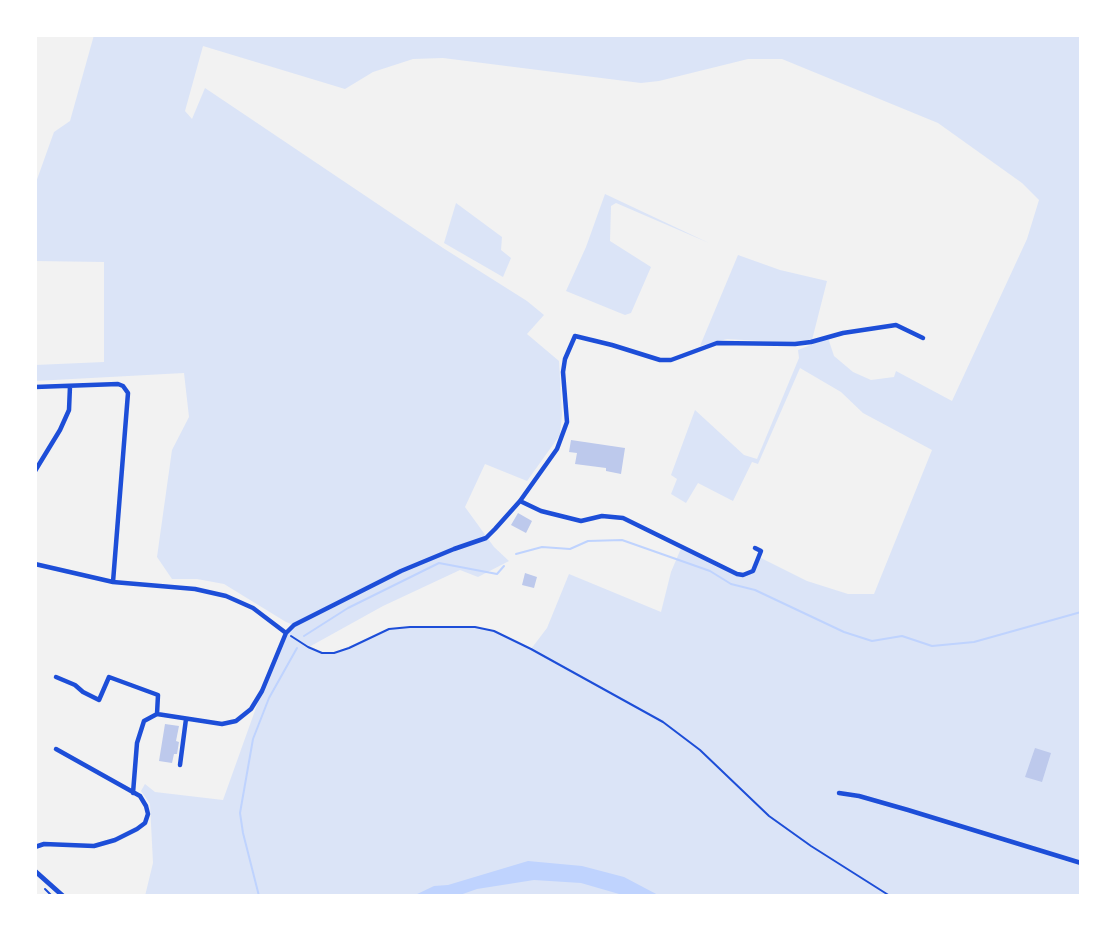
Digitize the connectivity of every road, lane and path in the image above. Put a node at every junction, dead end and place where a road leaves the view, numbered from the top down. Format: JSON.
{"nodes":[{"id":1,"x":923,"y":338,"type":"dead end"},
{"id":2,"x":70,"y":386,"type":"junction"},
{"id":3,"x":35,"y":387,"type":"edge"},
{"id":4,"x":35,"y":471,"type":"edge"},
{"id":5,"x":520,"y":502,"type":"junction"},
{"id":6,"x":755,"y":548,"type":"dead end"},
{"id":7,"x":35,"y":564,"type":"edge"},
{"id":8,"x":113,"y":582,"type":"junction"},
{"id":9,"x":286,"y":633,"type":"junction"},
{"id":10,"x":56,"y":677,"type":"dead end"},
{"id":11,"x":157,"y":714,"type":"junction"},
{"id":12,"x":186,"y":719,"type":"junction"},
{"id":13,"x":56,"y":749,"type":"dead end"},
{"id":14,"x":180,"y":765,"type":"dead end"},
{"id":15,"x":134,"y":793,"type":"junction"},
{"id":16,"x":839,"y":793,"type":"dead end"},
{"id":17,"x":35,"y":847,"type":"edge"},
{"id":18,"x":1081,"y":863,"type":"edge"},
{"id":19,"x":35,"y":871,"type":"edge"},
{"id":20,"x":63,"y":896,"type":"edge"},
{"id":21,"x":890,"y":896,"type":"edge"}],
"edges":[{"from":1,"to":5,"type":"street"},
{"from":2,"to":3,"type":"street"},
{"from":2,"to":4,"type":"street"},
{"from":2,"to":8,"type":"street"},
{"from":5,"to":6,"type":"street"},
{"from":5,"to":9,"type":"street"},
{"from":7,"to":8,"type":"street"},
{"from":8,"to":9,"type":"street"},
{"from":9,"to":12,"type":"street"},
{"from":9,"to":21,"type":"path"},
{"from":10,"to":11,"type":"street"},
{"from":11,"to":12,"type":"street"},
{"from":11,"to":15,"type":"street"},
{"from":12,"to":14,"type":"street"},
{"from":13,"to":15,"type":"street"},
{"from":15,"to":17,"type":"street"},
{"from":16,"to":18,"type":"street"},
{"from":19,"to":20,"type":"street"}]}
